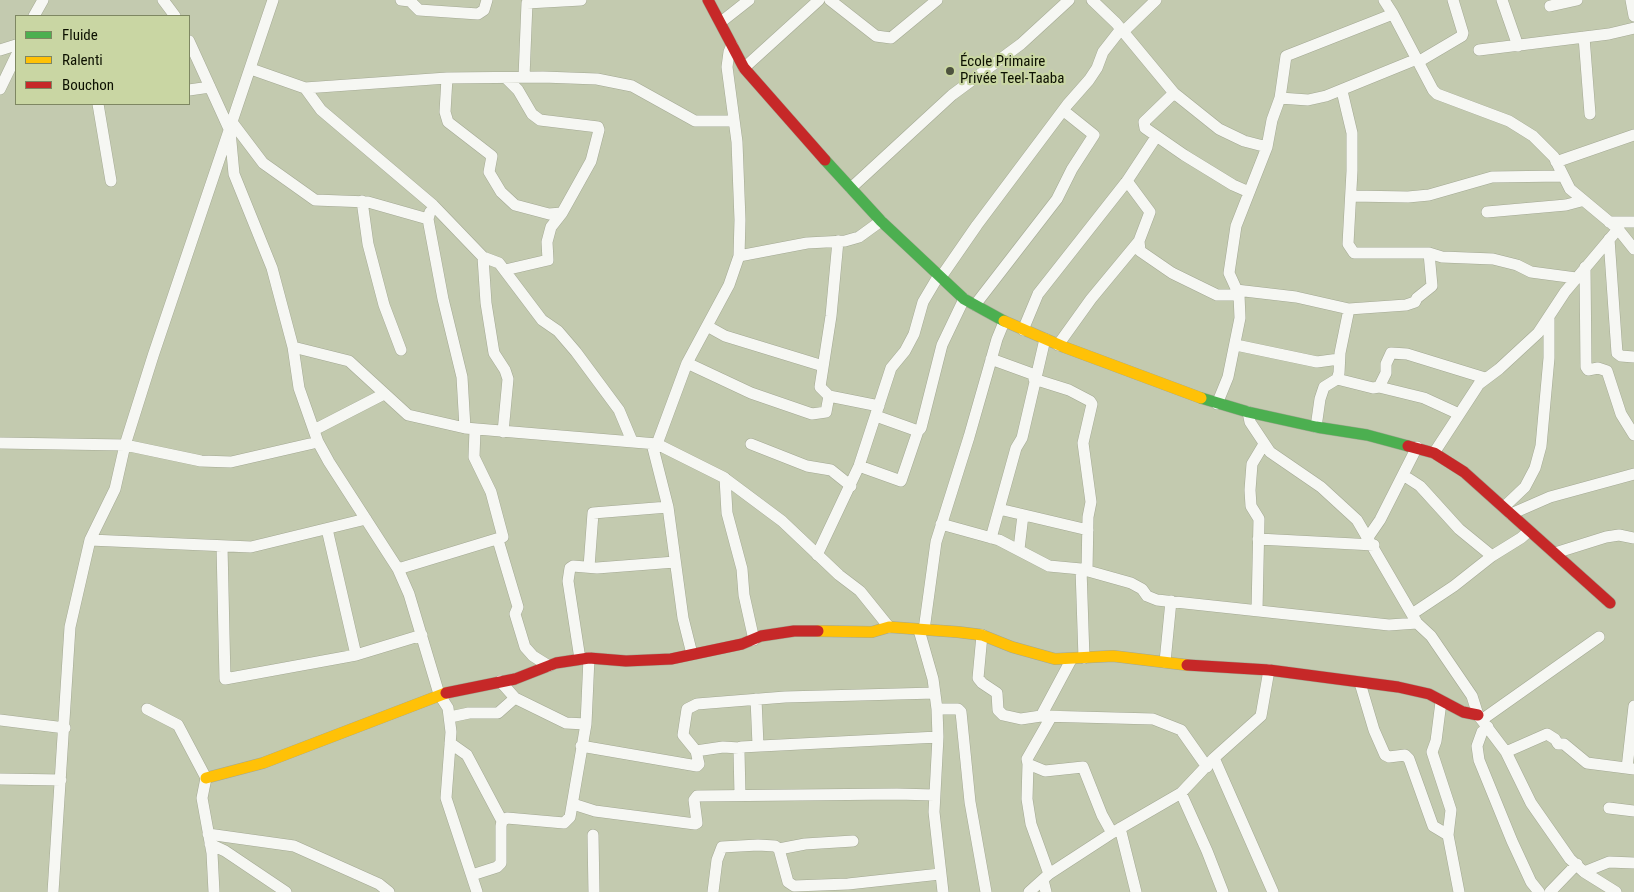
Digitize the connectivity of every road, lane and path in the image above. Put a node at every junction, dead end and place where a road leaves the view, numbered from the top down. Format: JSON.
{"nodes":[{"id":1,"x":44,"y":0,"type":"edge"},
{"id":2,"x":164,"y":0,"type":"edge"},
{"id":3,"x":273,"y":0,"type":"edge"},
{"id":4,"x":401,"y":0,"type":"edge"},
{"id":5,"x":486,"y":0,"type":"edge"},
{"id":6,"x":581,"y":0,"type":"edge"},
{"id":7,"x":708,"y":0,"type":"edge"},
{"id":8,"x":749,"y":0,"type":"edge"},
{"id":9,"x":819,"y":0,"type":"edge"},
{"id":10,"x":830,"y":0,"type":"edge"},
{"id":11,"x":937,"y":0,"type":"edge"},
{"id":12,"x":1069,"y":0,"type":"edge"},
{"id":13,"x":1092,"y":0,"type":"edge"},
{"id":14,"x":1156,"y":0,"type":"edge"},
{"id":15,"x":1384,"y":0,"type":"edge"},
{"id":16,"x":1453,"y":0,"type":"edge"},
{"id":17,"x":1502,"y":0,"type":"edge"},
{"id":18,"x":1577,"y":0,"type":"edge"},
{"id":19,"x":1631,"y":0,"type":"edge"},
{"id":20,"x":1550,"y":6,"type":"dead end"},
{"id":21,"x":1393,"y":14,"type":"junction"},
{"id":22,"x":35,"y":15,"type":"edge"},
{"id":23,"x":174,"y":15,"type":"edge"},
{"id":24,"x":1634,"y":16,"type":"edge"},
{"id":25,"x":721,"y":22,"type":"junction"},
{"id":26,"x":1634,"y":28,"type":"edge"},
{"id":27,"x":1122,"y":31,"type":"junction"},
{"id":28,"x":1584,"y":37,"type":"junction"},
{"id":29,"x":190,"y":43,"type":"edge"},
{"id":30,"x":15,"y":45,"type":"edge"},
{"id":31,"x":732,"y":45,"type":"junction"},
{"id":32,"x":1518,"y":46,"type":"junction"},
{"id":33,"x":0,"y":50,"type":"edge"},
{"id":34,"x":1479,"y":50,"type":"dead end"},
{"id":35,"x":15,"y":58,"type":"edge"},
{"id":36,"x":1418,"y":61,"type":"junction"},
{"id":37,"x":744,"y":68,"type":"junction"},
{"id":38,"x":251,"y":69,"type":"junction"},
{"id":39,"x":524,"y":77,"type":"junction"},
{"id":40,"x":447,"y":78,"type":"junction"},
{"id":41,"x":506,"y":78,"type":"junction"},
{"id":42,"x":210,"y":87,"type":"junction"},
{"id":43,"x":305,"y":88,"type":"junction"},
{"id":44,"x":0,"y":89,"type":"edge"},
{"id":45,"x":190,"y":90,"type":"edge"},
{"id":46,"x":1342,"y":91,"type":"junction"},
{"id":47,"x":1174,"y":93,"type":"junction"},
{"id":48,"x":1280,"y":98,"type":"junction"},
{"id":49,"x":98,"y":105,"type":"edge"},
{"id":50,"x":1064,"y":111,"type":"junction"},
{"id":51,"x":1590,"y":114,"type":"dead end"},
{"id":52,"x":734,"y":121,"type":"junction"},
{"id":53,"x":231,"y":126,"type":"junction"},
{"id":54,"x":1634,"y":135,"type":"edge"},
{"id":55,"x":1156,"y":137,"type":"junction"},
{"id":56,"x":1267,"y":147,"type":"junction"},
{"id":57,"x":1556,"y":162,"type":"junction"},
{"id":58,"x":1563,"y":176,"type":"junction"},
{"id":59,"x":111,"y":181,"type":"dead end"},
{"id":60,"x":1126,"y":181,"type":"junction"},
{"id":61,"x":851,"y":188,"type":"junction"},
{"id":62,"x":1249,"y":192,"type":"junction"},
{"id":63,"x":1352,"y":196,"type":"junction"},
{"id":64,"x":362,"y":201,"type":"junction"},
{"id":65,"x":1581,"y":201,"type":"junction"},
{"id":66,"x":433,"y":205,"type":"junction"},
{"id":67,"x":1487,"y":212,"type":"dead end"},
{"id":68,"x":562,"y":213,"type":"junction"},
{"id":69,"x":428,"y":219,"type":"junction"},
{"id":70,"x":881,"y":221,"type":"junction"},
{"id":71,"x":1634,"y":222,"type":"edge"},
{"id":72,"x":1613,"y":226,"type":"junction"},
{"id":73,"x":1610,"y":239,"type":"junction"},
{"id":74,"x":1139,"y":240,"type":"junction"},
{"id":75,"x":838,"y":241,"type":"junction"},
{"id":76,"x":1634,"y":250,"type":"edge"},
{"id":77,"x":1429,"y":253,"type":"junction"},
{"id":78,"x":739,"y":256,"type":"junction"},
{"id":79,"x":483,"y":257,"type":"junction"},
{"id":80,"x":1585,"y":267,"type":"junction"},
{"id":81,"x":505,"y":270,"type":"junction"},
{"id":82,"x":940,"y":276,"type":"junction"},
{"id":83,"x":1576,"y":278,"type":"junction"},
{"id":84,"x":1237,"y":292,"type":"junction"},
{"id":85,"x":964,"y":298,"type":"junction"},
{"id":86,"x":975,"y":305,"type":"junction"},
{"id":87,"x":1349,"y":309,"type":"junction"},
{"id":88,"x":1549,"y":319,"type":"junction"},
{"id":89,"x":1004,"y":322,"type":"junction"},
{"id":90,"x":708,"y":326,"type":"junction"},
{"id":91,"x":1023,"y":330,"type":"junction"},
{"id":92,"x":1045,"y":339,"type":"junction"},
{"id":93,"x":1236,"y":344,"type":"junction"},
{"id":94,"x":1058,"y":345,"type":"junction"},
{"id":95,"x":293,"y":347,"type":"junction"},
{"id":96,"x":401,"y":350,"type":"dead end"},
{"id":97,"x":1634,"y":357,"type":"edge"},
{"id":98,"x":991,"y":359,"type":"junction"},
{"id":99,"x":1340,"y":359,"type":"junction"},
{"id":100,"x":688,"y":363,"type":"junction"},
{"id":101,"x":823,"y":366,"type":"junction"},
{"id":102,"x":1035,"y":377,"type":"junction"},
{"id":103,"x":1485,"y":378,"type":"junction"},
{"id":104,"x":1337,"y":379,"type":"junction"},
{"id":105,"x":1380,"y":387,"type":"junction"},
{"id":106,"x":384,"y":394,"type":"junction"},
{"id":107,"x":829,"y":396,"type":"junction"},
{"id":108,"x":1217,"y":404,"type":"junction"},
{"id":109,"x":878,"y":411,"type":"junction"},
{"id":110,"x":1248,"y":412,"type":"junction"},
{"id":111,"x":1460,"y":414,"type":"junction"},
{"id":112,"x":1316,"y":427,"type":"junction"},
{"id":113,"x":470,"y":429,"type":"junction"},
{"id":114,"x":314,"y":430,"type":"junction"},
{"id":115,"x":918,"y":431,"type":"junction"},
{"id":116,"x":503,"y":432,"type":"junction"},
{"id":117,"x":1634,"y":435,"type":"edge"},
{"id":118,"x":632,"y":441,"type":"junction"},
{"id":119,"x":318,"y":442,"type":"junction"},
{"id":120,"x":0,"y":443,"type":"edge"},
{"id":121,"x":654,"y":444,"type":"junction"},
{"id":122,"x":751,"y":444,"type":"dead end"},
{"id":123,"x":1264,"y":444,"type":"junction"},
{"id":124,"x":125,"y":445,"type":"junction"},
{"id":125,"x":1418,"y":447,"type":"junction"},
{"id":126,"x":1434,"y":453,"type":"junction"},
{"id":127,"x":860,"y":466,"type":"junction"},
{"id":128,"x":1403,"y":474,"type":"junction"},
{"id":129,"x":1634,"y":474,"type":"edge"},
{"id":130,"x":725,"y":478,"type":"junction"},
{"id":131,"x":851,"y":486,"type":"junction"},
{"id":132,"x":668,"y":507,"type":"junction"},
{"id":133,"x":999,"y":509,"type":"junction"},
{"id":134,"x":1508,"y":510,"type":"junction"},
{"id":135,"x":1023,"y":515,"type":"junction"},
{"id":136,"x":366,"y":519,"type":"junction"},
{"id":137,"x":941,"y":524,"type":"junction"},
{"id":138,"x":327,"y":529,"type":"junction"},
{"id":139,"x":1088,"y":530,"type":"junction"},
{"id":140,"x":1529,"y":531,"type":"junction"},
{"id":141,"x":991,"y":538,"type":"junction"},
{"id":142,"x":1634,"y":538,"type":"edge"},
{"id":143,"x":90,"y":540,"type":"junction"},
{"id":144,"x":498,"y":540,"type":"junction"},
{"id":145,"x":1258,"y":540,"type":"junction"},
{"id":146,"x":1371,"y":540,"type":"junction"},
{"id":147,"x":222,"y":546,"type":"junction"},
{"id":148,"x":1020,"y":549,"type":"junction"},
{"id":149,"x":1555,"y":553,"type":"junction"},
{"id":150,"x":818,"y":555,"type":"junction"},
{"id":151,"x":1492,"y":556,"type":"junction"},
{"id":152,"x":675,"y":562,"type":"junction"},
{"id":153,"x":589,"y":567,"type":"junction"},
{"id":154,"x":398,"y":569,"type":"junction"},
{"id":155,"x":1084,"y":570,"type":"junction"},
{"id":156,"x":1171,"y":601,"type":"junction"},
{"id":157,"x":1610,"y":603,"type":"dead end"},
{"id":158,"x":1257,"y":610,"type":"junction"},
{"id":159,"x":1415,"y":618,"type":"junction"},
{"id":160,"x":889,"y":627,"type":"junction"},
{"id":161,"x":922,"y":630,"type":"junction"},
{"id":162,"x":422,"y":635,"type":"junction"},
{"id":163,"x":982,"y":635,"type":"junction"},
{"id":164,"x":1599,"y":637,"type":"dead end"},
{"id":165,"x":754,"y":640,"type":"junction"},
{"id":166,"x":692,"y":654,"type":"junction"},
{"id":167,"x":356,"y":655,"type":"junction"},
{"id":168,"x":1084,"y":658,"type":"junction"},
{"id":169,"x":584,"y":659,"type":"junction"},
{"id":170,"x":1071,"y":660,"type":"junction"},
{"id":171,"x":1165,"y":662,"type":"junction"},
{"id":172,"x":549,"y":666,"type":"junction"},
{"id":173,"x":1269,"y":670,"type":"junction"},
{"id":174,"x":500,"y":681,"type":"junction"},
{"id":175,"x":1360,"y":683,"type":"junction"},
{"id":176,"x":935,"y":693,"type":"junction"},
{"id":177,"x":440,"y":694,"type":"junction"},
{"id":178,"x":515,"y":698,"type":"junction"},
{"id":179,"x":756,"y":699,"type":"junction"},
{"id":180,"x":1441,"y":702,"type":"junction"},
{"id":181,"x":1634,"y":706,"type":"edge"},
{"id":182,"x":146,"y":709,"type":"dead end"},
{"id":183,"x":937,"y":709,"type":"junction"},
{"id":184,"x":450,"y":717,"type":"junction"},
{"id":185,"x":1046,"y":717,"type":"junction"},
{"id":186,"x":0,"y":720,"type":"edge"},
{"id":187,"x":1483,"y":720,"type":"junction"},
{"id":188,"x":586,"y":724,"type":"junction"},
{"id":189,"x":65,"y":728,"type":"junction"},
{"id":190,"x":938,"y":737,"type":"junction"},
{"id":191,"x":450,"y":743,"type":"junction"},
{"id":192,"x":758,"y":745,"type":"junction"},
{"id":193,"x":581,"y":746,"type":"junction"},
{"id":194,"x":739,"y":748,"type":"junction"},
{"id":195,"x":696,"y":751,"type":"junction"},
{"id":196,"x":1506,"y":752,"type":"junction"},
{"id":197,"x":1210,"y":762,"type":"junction"},
{"id":198,"x":1028,"y":764,"type":"junction"},
{"id":199,"x":1631,"y":768,"type":"edge"},
{"id":200,"x":206,"y":778,"type":"junction"},
{"id":201,"x":0,"y":779,"type":"edge"},
{"id":202,"x":61,"y":780,"type":"junction"},
{"id":203,"x":1181,"y":793,"type":"junction"},
{"id":204,"x":740,"y":795,"type":"junction"},
{"id":205,"x":934,"y":796,"type":"junction"},
{"id":206,"x":573,"y":804,"type":"junction"},
{"id":207,"x":1609,"y":808,"type":"dead end"},
{"id":208,"x":1634,"y":811,"type":"edge"},
{"id":209,"x":502,"y":821,"type":"junction"},
{"id":210,"x":1116,"y":831,"type":"junction"},
{"id":211,"x":593,"y":834,"type":"dead end"},
{"id":212,"x":1448,"y":835,"type":"junction"},
{"id":213,"x":209,"y":839,"type":"junction"},
{"id":214,"x":853,"y":842,"type":"dead end"},
{"id":215,"x":780,"y":849,"type":"junction"},
{"id":216,"x":1634,"y":863,"type":"edge"},
{"id":217,"x":1581,"y":868,"type":"junction"},
{"id":218,"x":940,"y":874,"type":"junction"},
{"id":219,"x":472,"y":875,"type":"junction"},
{"id":220,"x":1046,"y":877,"type":"junction"},
{"id":221,"x":53,"y":892,"type":"edge"},
{"id":222,"x":214,"y":892,"type":"edge"},
{"id":223,"x":286,"y":892,"type":"edge"},
{"id":224,"x":389,"y":892,"type":"edge"},
{"id":225,"x":477,"y":892,"type":"edge"},
{"id":226,"x":594,"y":892,"type":"edge"},
{"id":227,"x":713,"y":892,"type":"edge"},
{"id":228,"x":943,"y":892,"type":"edge"},
{"id":229,"x":986,"y":892,"type":"edge"},
{"id":230,"x":1029,"y":892,"type":"edge"},
{"id":231,"x":1046,"y":892,"type":"edge"},
{"id":232,"x":1136,"y":892,"type":"edge"},
{"id":233,"x":1223,"y":892,"type":"edge"},
{"id":234,"x":1273,"y":892,"type":"edge"},
{"id":235,"x":1459,"y":892,"type":"edge"},
{"id":236,"x":1539,"y":892,"type":"edge"},
{"id":237,"x":1550,"y":892,"type":"edge"},
{"id":238,"x":1616,"y":892,"type":"edge"}],
"edges":[{"from":1,"to":22,"type":"street"},
{"from":2,"to":23,"type":"street"},
{"from":3,"to":38,"type":"street"},
{"from":4,"to":5,"type":"street"},
{"from":6,"to":39,"type":"street"},
{"from":7,"to":25,"type":"street"},
{"from":8,"to":25,"type":"street"},
{"from":9,"to":37,"type":"street"},
{"from":10,"to":11,"type":"street"},
{"from":12,"to":61,"type":"street"},
{"from":13,"to":27,"type":"street"},
{"from":14,"to":27,"type":"street"},
{"from":15,"to":21,"type":"street"},
{"from":16,"to":36,"type":"street"},
{"from":17,"to":32,"type":"street"},
{"from":18,"to":20,"type":"street"},
{"from":19,"to":24,"type":"street"},
{"from":21,"to":36,"type":"street"},
{"from":21,"to":48,"type":"street"},
{"from":25,"to":31,"type":"street"},
{"from":26,"to":28,"type":"street"},
{"from":27,"to":47,"type":"street"},
{"from":27,"to":50,"type":"street"},
{"from":28,"to":32,"type":"street"},
{"from":28,"to":51,"type":"street"},
{"from":29,"to":42,"type":"street"},
{"from":30,"to":33,"type":"street"},
{"from":31,"to":37,"type":"street"},
{"from":31,"to":52,"type":"street"},
{"from":32,"to":34,"type":"street"},
{"from":35,"to":44,"type":"street"},
{"from":36,"to":46,"type":"street"},
{"from":36,"to":57,"type":"street"},
{"from":37,"to":61,"type":"street"},
{"from":38,"to":43,"type":"street"},
{"from":38,"to":53,"type":"street"},
{"from":39,"to":41,"type":"street"},
{"from":39,"to":52,"type":"street"},
{"from":40,"to":41,"type":"street"},
{"from":40,"to":43,"type":"street"},
{"from":40,"to":68,"type":"street"},
{"from":41,"to":68,"type":"street"},
{"from":42,"to":45,"type":"street"},
{"from":42,"to":53,"type":"street"},
{"from":43,"to":66,"type":"street"},
{"from":46,"to":48,"type":"street"},
{"from":46,"to":63,"type":"street"},
{"from":47,"to":55,"type":"street"},
{"from":47,"to":56,"type":"street"},
{"from":48,"to":56,"type":"street"},
{"from":49,"to":59,"type":"street"},
{"from":50,"to":82,"type":"street"},
{"from":50,"to":86,"type":"street"},
{"from":52,"to":78,"type":"street"},
{"from":53,"to":64,"type":"street"},
{"from":53,"to":95,"type":"street"},
{"from":53,"to":124,"type":"street"},
{"from":54,"to":57,"type":"street"},
{"from":55,"to":60,"type":"street"},
{"from":55,"to":62,"type":"street"},
{"from":56,"to":62,"type":"street"},
{"from":57,"to":58,"type":"street"},
{"from":58,"to":63,"type":"street"},
{"from":58,"to":65,"type":"street"},
{"from":60,"to":74,"type":"street"},
{"from":60,"to":91,"type":"street"},
{"from":61,"to":70,"type":"street"},
{"from":62,"to":84,"type":"street"},
{"from":63,"to":77,"type":"street"},
{"from":64,"to":69,"type":"street"},
{"from":64,"to":96,"type":"street"},
{"from":65,"to":67,"type":"street"},
{"from":65,"to":72,"type":"street"},
{"from":66,"to":69,"type":"street"},
{"from":66,"to":79,"type":"street"},
{"from":68,"to":81,"type":"street"},
{"from":69,"to":113,"type":"street"},
{"from":70,"to":75,"type":"street"},
{"from":70,"to":82,"type":"street"},
{"from":71,"to":72,"type":"street"},
{"from":72,"to":73,"type":"street"},
{"from":72,"to":76,"type":"street"},
{"from":73,"to":80,"type":"street"},
{"from":73,"to":97,"type":"street"},
{"from":74,"to":84,"type":"street"},
{"from":74,"to":94,"type":"street"},
{"from":75,"to":78,"type":"street"},
{"from":75,"to":101,"type":"street"},
{"from":77,"to":83,"type":"street"},
{"from":77,"to":87,"type":"street"},
{"from":78,"to":90,"type":"street"},
{"from":79,"to":81,"type":"street"},
{"from":79,"to":116,"type":"street"},
{"from":80,"to":83,"type":"street"},
{"from":80,"to":117,"type":"street"},
{"from":81,"to":118,"type":"street"},
{"from":82,"to":85,"type":"street"},
{"from":82,"to":109,"type":"street"},
{"from":83,"to":88,"type":"street"},
{"from":84,"to":87,"type":"street"},
{"from":84,"to":93,"type":"street"},
{"from":85,"to":86,"type":"street"},
{"from":85,"to":115,"type":"street"},
{"from":86,"to":89,"type":"street"},
{"from":87,"to":99,"type":"street"},
{"from":88,"to":103,"type":"street"},
{"from":88,"to":134,"type":"street"},
{"from":89,"to":91,"type":"street"},
{"from":89,"to":98,"type":"street"},
{"from":90,"to":100,"type":"street"},
{"from":90,"to":101,"type":"street"},
{"from":91,"to":92,"type":"street"},
{"from":92,"to":94,"type":"street"},
{"from":92,"to":102,"type":"street"},
{"from":93,"to":99,"type":"street"},
{"from":93,"to":108,"type":"street"},
{"from":94,"to":108,"type":"street"},
{"from":95,"to":106,"type":"street"},
{"from":95,"to":114,"type":"street"},
{"from":98,"to":102,"type":"street"},
{"from":98,"to":137,"type":"street"},
{"from":99,"to":104,"type":"street"},
{"from":100,"to":107,"type":"street"},
{"from":100,"to":121,"type":"street"},
{"from":101,"to":107,"type":"street"},
{"from":102,"to":133,"type":"street"},
{"from":102,"to":139,"type":"street"},
{"from":103,"to":105,"type":"street"},
{"from":103,"to":111,"type":"street"},
{"from":104,"to":105,"type":"street"},
{"from":104,"to":112,"type":"street"},
{"from":105,"to":111,"type":"street"},
{"from":106,"to":113,"type":"street"},
{"from":106,"to":114,"type":"street"},
{"from":107,"to":109,"type":"street"},
{"from":108,"to":110,"type":"street"},
{"from":109,"to":115,"type":"street"},
{"from":109,"to":127,"type":"street"},
{"from":110,"to":112,"type":"street"},
{"from":110,"to":123,"type":"street"},
{"from":111,"to":126,"type":"street"},
{"from":112,"to":125,"type":"street"},
{"from":113,"to":116,"type":"street"},
{"from":113,"to":144,"type":"street"},
{"from":114,"to":119,"type":"street"},
{"from":115,"to":127,"type":"street"},
{"from":116,"to":118,"type":"street"},
{"from":118,"to":121,"type":"street"},
{"from":119,"to":124,"type":"street"},
{"from":119,"to":136,"type":"street"},
{"from":120,"to":124,"type":"street"},
{"from":121,"to":130,"type":"street"},
{"from":121,"to":132,"type":"street"},
{"from":122,"to":131,"type":"street"},
{"from":123,"to":145,"type":"street"},
{"from":123,"to":146,"type":"street"},
{"from":124,"to":143,"type":"street"},
{"from":125,"to":126,"type":"street"},
{"from":125,"to":128,"type":"street"},
{"from":126,"to":134,"type":"street"},
{"from":127,"to":131,"type":"street"},
{"from":128,"to":146,"type":"street"},
{"from":128,"to":151,"type":"street"},
{"from":129,"to":134,"type":"street"},
{"from":130,"to":150,"type":"street"},
{"from":130,"to":165,"type":"street"},
{"from":131,"to":150,"type":"street"},
{"from":132,"to":152,"type":"street"},
{"from":132,"to":153,"type":"street"},
{"from":133,"to":135,"type":"street"},
{"from":133,"to":141,"type":"street"},
{"from":134,"to":140,"type":"street"},
{"from":135,"to":139,"type":"street"},
{"from":135,"to":148,"type":"street"},
{"from":136,"to":138,"type":"street"},
{"from":136,"to":154,"type":"street"},
{"from":137,"to":141,"type":"street"},
{"from":137,"to":161,"type":"street"},
{"from":138,"to":147,"type":"street"},
{"from":138,"to":167,"type":"street"},
{"from":139,"to":155,"type":"street"},
{"from":140,"to":149,"type":"street"},
{"from":140,"to":151,"type":"street"},
{"from":141,"to":148,"type":"street"},
{"from":142,"to":149,"type":"street"},
{"from":143,"to":147,"type":"street"},
{"from":143,"to":189,"type":"street"},
{"from":144,"to":154,"type":"street"},
{"from":144,"to":172,"type":"street"},
{"from":145,"to":146,"type":"street"},
{"from":145,"to":158,"type":"street"},
{"from":146,"to":159,"type":"street"},
{"from":147,"to":167,"type":"street"},
{"from":148,"to":155,"type":"street"},
{"from":149,"to":157,"type":"street"},
{"from":150,"to":160,"type":"street"},
{"from":151,"to":159,"type":"street"},
{"from":152,"to":153,"type":"street"},
{"from":152,"to":166,"type":"street"},
{"from":153,"to":169,"type":"street"},
{"from":154,"to":162,"type":"street"},
{"from":155,"to":156,"type":"street"},
{"from":155,"to":168,"type":"street"},
{"from":156,"to":158,"type":"street"},
{"from":156,"to":171,"type":"street"},
{"from":158,"to":159,"type":"street"},
{"from":159,"to":187,"type":"street"},
{"from":160,"to":161,"type":"street"},
{"from":160,"to":165,"type":"street"},
{"from":161,"to":163,"type":"street"},
{"from":161,"to":176,"type":"street"},
{"from":162,"to":167,"type":"street"},
{"from":162,"to":177,"type":"street"},
{"from":163,"to":170,"type":"street"},
{"from":163,"to":185,"type":"street"},
{"from":164,"to":187,"type":"street"},
{"from":165,"to":166,"type":"street"},
{"from":166,"to":169,"type":"street"},
{"from":168,"to":170,"type":"street"},
{"from":168,"to":171,"type":"street"},
{"from":169,"to":172,"type":"street"},
{"from":169,"to":188,"type":"street"},
{"from":170,"to":185,"type":"street"},
{"from":171,"to":173,"type":"street"},
{"from":172,"to":174,"type":"street"},
{"from":173,"to":175,"type":"street"},
{"from":173,"to":197,"type":"street"},
{"from":174,"to":177,"type":"street"},
{"from":174,"to":178,"type":"street"},
{"from":175,"to":180,"type":"street"},
{"from":175,"to":212,"type":"street"},
{"from":176,"to":179,"type":"street"},
{"from":176,"to":183,"type":"street"},
{"from":177,"to":184,"type":"street"},
{"from":177,"to":200,"type":"street"},
{"from":178,"to":184,"type":"street"},
{"from":178,"to":188,"type":"street"},
{"from":179,"to":192,"type":"street"},
{"from":179,"to":195,"type":"street"},
{"from":180,"to":187,"type":"street"},
{"from":180,"to":212,"type":"street"},
{"from":181,"to":199,"type":"street"},
{"from":182,"to":200,"type":"street"},
{"from":183,"to":190,"type":"street"},
{"from":183,"to":229,"type":"street"},
{"from":184,"to":191,"type":"street"},
{"from":185,"to":197,"type":"street"},
{"from":185,"to":198,"type":"street"},
{"from":186,"to":189,"type":"street"},
{"from":187,"to":196,"type":"street"},
{"from":187,"to":236,"type":"street"},
{"from":188,"to":193,"type":"street"},
{"from":189,"to":202,"type":"street"},
{"from":190,"to":192,"type":"street"},
{"from":190,"to":205,"type":"street"},
{"from":191,"to":209,"type":"street"},
{"from":191,"to":219,"type":"street"},
{"from":192,"to":194,"type":"street"},
{"from":193,"to":195,"type":"street"},
{"from":193,"to":206,"type":"street"},
{"from":194,"to":195,"type":"street"},
{"from":194,"to":204,"type":"street"},
{"from":196,"to":199,"type":"street"},
{"from":196,"to":217,"type":"street"},
{"from":197,"to":203,"type":"street"},
{"from":197,"to":234,"type":"street"},
{"from":198,"to":210,"type":"street"},
{"from":198,"to":220,"type":"street"},
{"from":200,"to":213,"type":"street"},
{"from":201,"to":202,"type":"street"},
{"from":202,"to":221,"type":"street"},
{"from":203,"to":210,"type":"street"},
{"from":203,"to":233,"type":"street"},
{"from":204,"to":205,"type":"street"},
{"from":204,"to":206,"type":"street"},
{"from":205,"to":218,"type":"street"},
{"from":206,"to":209,"type":"street"},
{"from":207,"to":208,"type":"street"},
{"from":209,"to":219,"type":"street"},
{"from":210,"to":220,"type":"street"},
{"from":210,"to":232,"type":"street"},
{"from":211,"to":226,"type":"street"},
{"from":212,"to":235,"type":"street"},
{"from":213,"to":222,"type":"street"},
{"from":213,"to":223,"type":"street"},
{"from":213,"to":224,"type":"street"},
{"from":214,"to":215,"type":"street"},
{"from":215,"to":218,"type":"street"},
{"from":215,"to":227,"type":"street"},
{"from":216,"to":217,"type":"street"},
{"from":217,"to":237,"type":"street"},
{"from":217,"to":238,"type":"street"},
{"from":218,"to":228,"type":"street"},
{"from":219,"to":225,"type":"street"},
{"from":220,"to":230,"type":"street"},
{"from":220,"to":231,"type":"street"}]}
